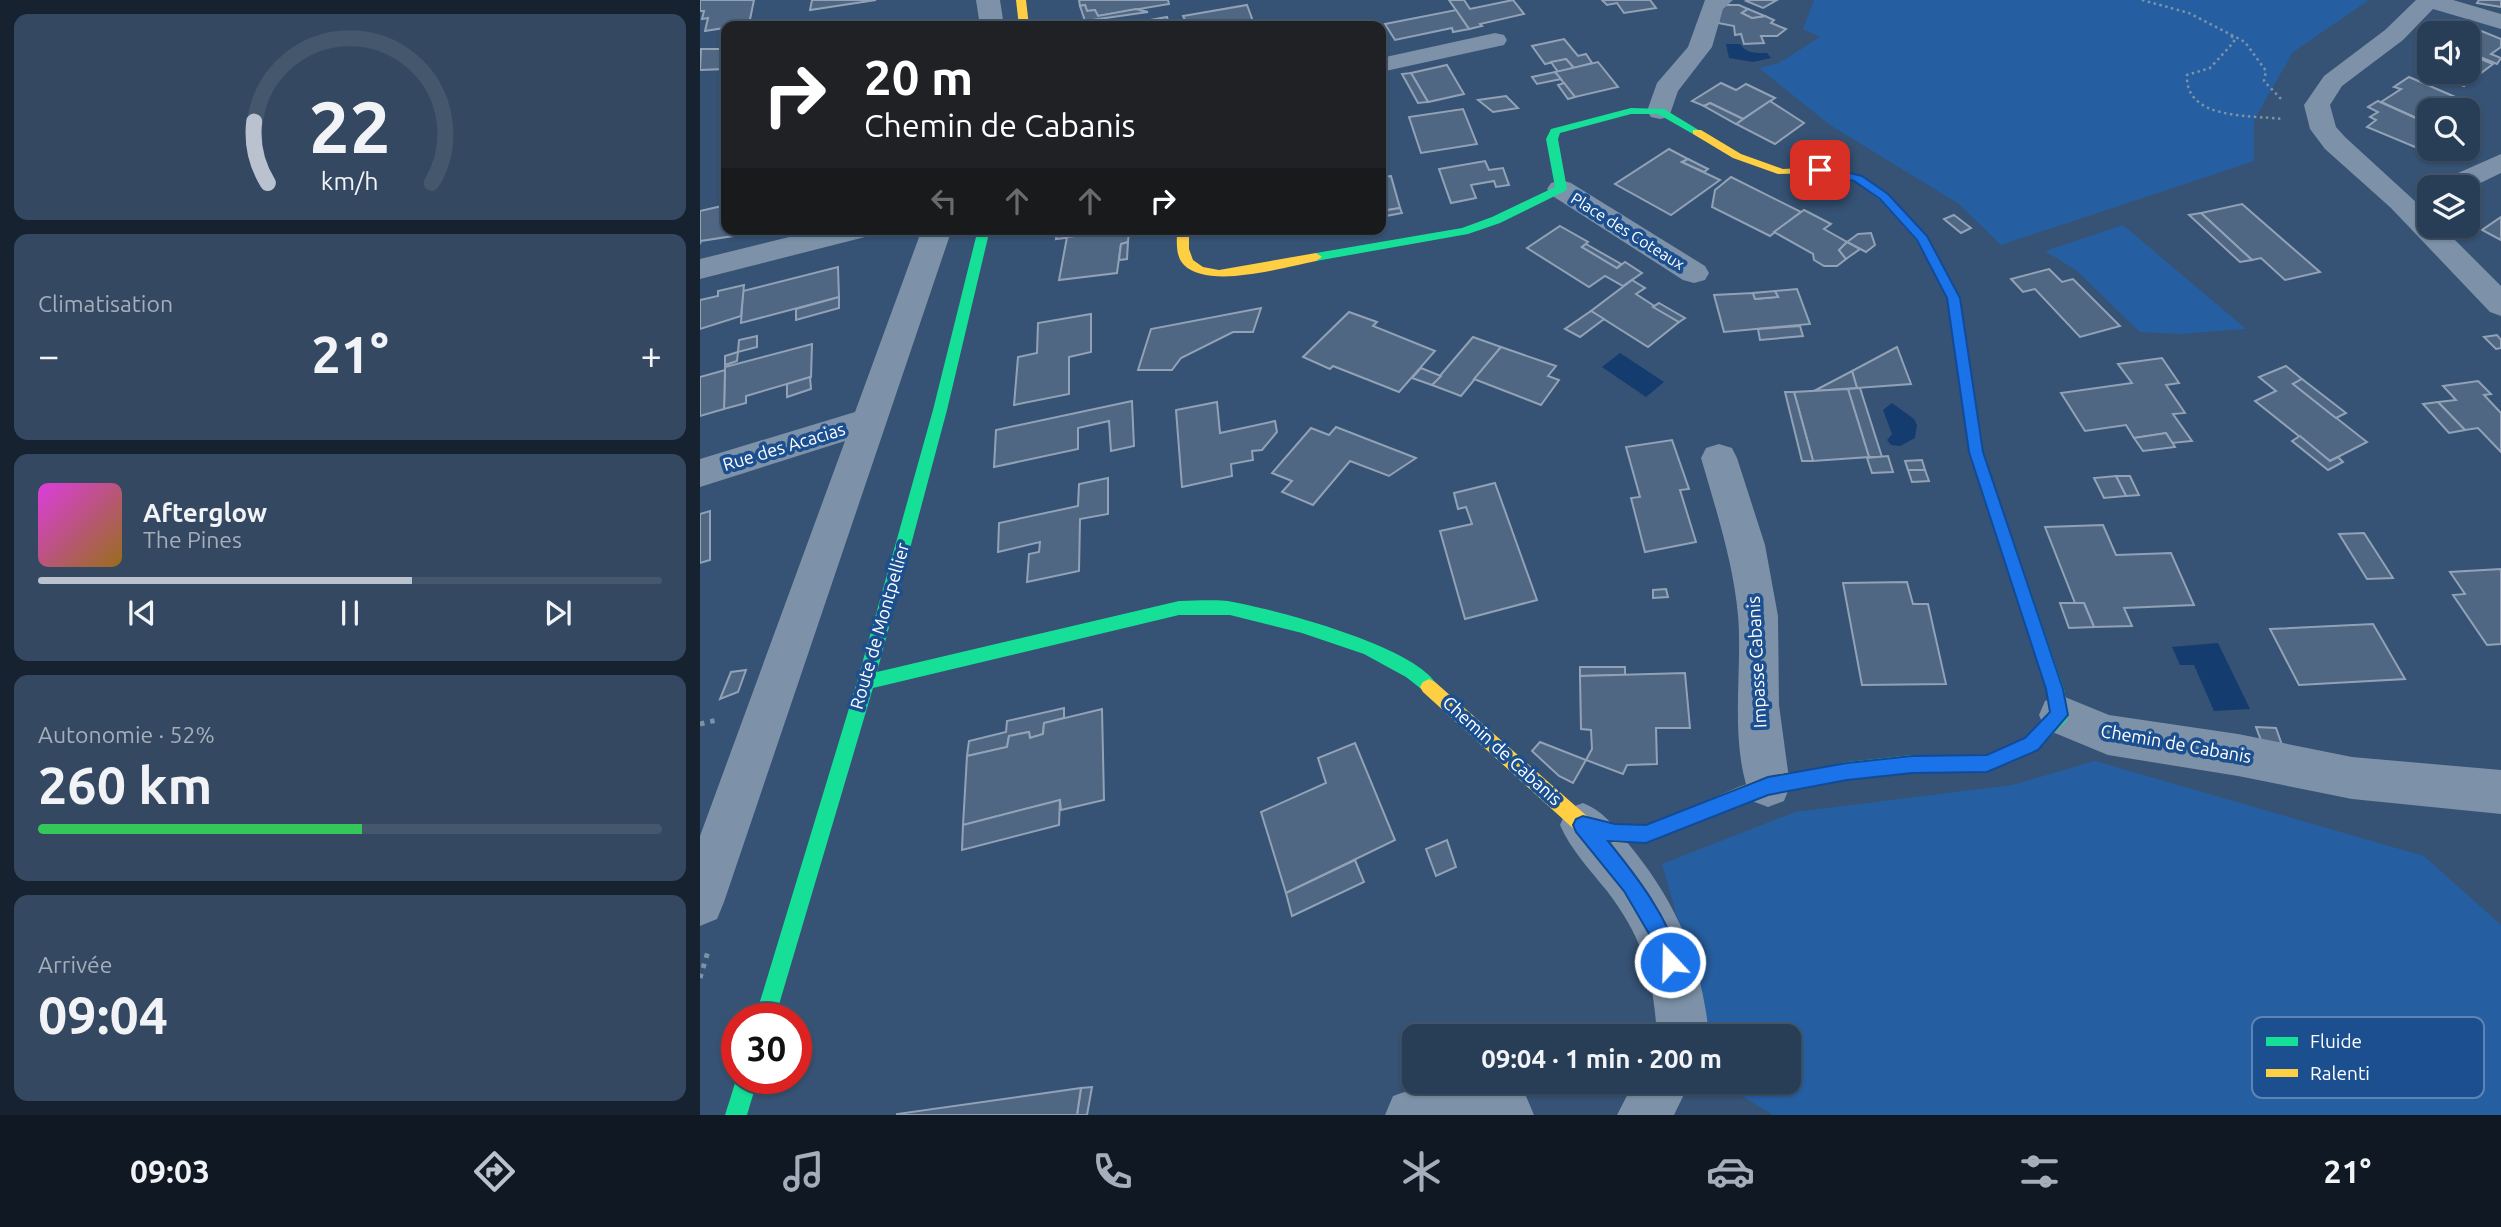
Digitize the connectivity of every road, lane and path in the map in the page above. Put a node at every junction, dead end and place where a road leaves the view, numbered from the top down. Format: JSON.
{"nodes":[{"id":1,"x":989,"y":0,"type":"edge"},
{"id":2,"x":1021,"y":0,"type":"edge"},
{"id":3,"x":1721,"y":0,"type":"edge"},
{"id":4,"x":2142,"y":0,"type":"edge"},
{"id":5,"x":2429,"y":0,"type":"edge"},
{"id":6,"x":991,"y":21,"type":"edge"},
{"id":7,"x":1023,"y":21,"type":"edge"},
{"id":8,"x":2501,"y":22,"type":"edge"},
{"id":9,"x":2229,"y":33,"type":"junction"},
{"id":10,"x":1496,"y":40,"type":"dead end"},
{"id":11,"x":1386,"y":64,"type":"edge"},
{"id":12,"x":1660,"y":111,"type":"junction"},
{"id":13,"x":2288,"y":121,"type":"dead end"},
{"id":14,"x":2323,"y":129,"type":"junction"},
{"id":15,"x":2501,"y":162,"type":"edge"},
{"id":16,"x":2474,"y":175,"type":"edge"},
{"id":17,"x":1561,"y":189,"type":"junction"},
{"id":18,"x":2417,"y":198,"type":"edge"},
{"id":19,"x":2401,"y":202,"type":"junction"},
{"id":20,"x":835,"y":235,"type":"edge"},
{"id":21,"x":935,"y":235,"type":"edge"},
{"id":22,"x":983,"y":235,"type":"edge"},
{"id":23,"x":1182,"y":235,"type":"edge"},
{"id":24,"x":700,"y":269,"type":"edge"},
{"id":25,"x":1694,"y":273,"type":"dead end"},
{"id":26,"x":2501,"y":305,"type":"edge"},
{"id":27,"x":867,"y":421,"type":"junction"},
{"id":28,"x":1719,"y":458,"type":"dead end"},
{"id":29,"x":700,"y":473,"type":"edge"},
{"id":30,"x":866,"y":682,"type":"junction"},
{"id":31,"x":2060,"y":715,"type":"junction"},
{"id":32,"x":1768,"y":786,"type":"junction"},
{"id":33,"x":2501,"y":792,"type":"edge"},
{"id":34,"x":1583,"y":825,"type":"junction"},
{"id":35,"x":700,"y":902,"type":"edge"},
{"id":36,"x":770,"y":1003,"type":"edge"},
{"id":37,"x":1682,"y":1024,"type":"edge"},
{"id":38,"x":742,"y":1094,"type":"edge"},
{"id":39,"x":1657,"y":1094,"type":"edge"},
{"id":40,"x":736,"y":1115,"type":"edge"},
{"id":41,"x":1412,"y":1115,"type":"edge"},
{"id":42,"x":1507,"y":1115,"type":"edge"},
{"id":43,"x":1644,"y":1115,"type":"edge"}],
"edges":[{"from":1,"to":6,"type":"street"},
{"from":2,"to":7,"type":"street"},
{"from":3,"to":12,"type":"street"},
{"from":4,"to":9,"type":"path"},
{"from":5,"to":8,"type":"street"},
{"from":5,"to":14,"type":"street"},
{"from":9,"to":13,"type":"path"},
{"from":9,"to":14,"type":"path"},
{"from":10,"to":11,"type":"street"},
{"from":12,"to":17,"type":"street"},
{"from":12,"to":31,"type":"street"},
{"from":14,"to":19,"type":"street"},
{"from":15,"to":16,"type":"street"},
{"from":17,"to":23,"type":"street"},
{"from":17,"to":25,"type":"street","name":"Place des Coteaux"},
{"from":18,"to":19,"type":"street"},
{"from":19,"to":26,"type":"street"},
{"from":20,"to":24,"type":"street"},
{"from":21,"to":27,"type":"street"},
{"from":22,"to":30,"type":"street","name":"Route de Montpellier"},
{"from":27,"to":29,"type":"street","name":"Rue des Acacias"},
{"from":27,"to":35,"type":"street"},
{"from":28,"to":32,"type":"street","name":"Impasse Cabanis"},
{"from":30,"to":34,"type":"street","name":"Chemin de Cabanis"},
{"from":30,"to":36,"type":"street","name":"Route de Montpellier"},
{"from":31,"to":32,"type":"street","name":"Chemin de Cabanis"},
{"from":31,"to":33,"type":"street","name":"Chemin de Cabanis"},
{"from":32,"to":34,"type":"street","name":"Chemin de Cabanis"},
{"from":34,"to":37,"type":"street"},
{"from":38,"to":40,"type":"street"},
{"from":39,"to":43,"type":"street"},
{"from":41,"to":42,"type":"street"}]}
